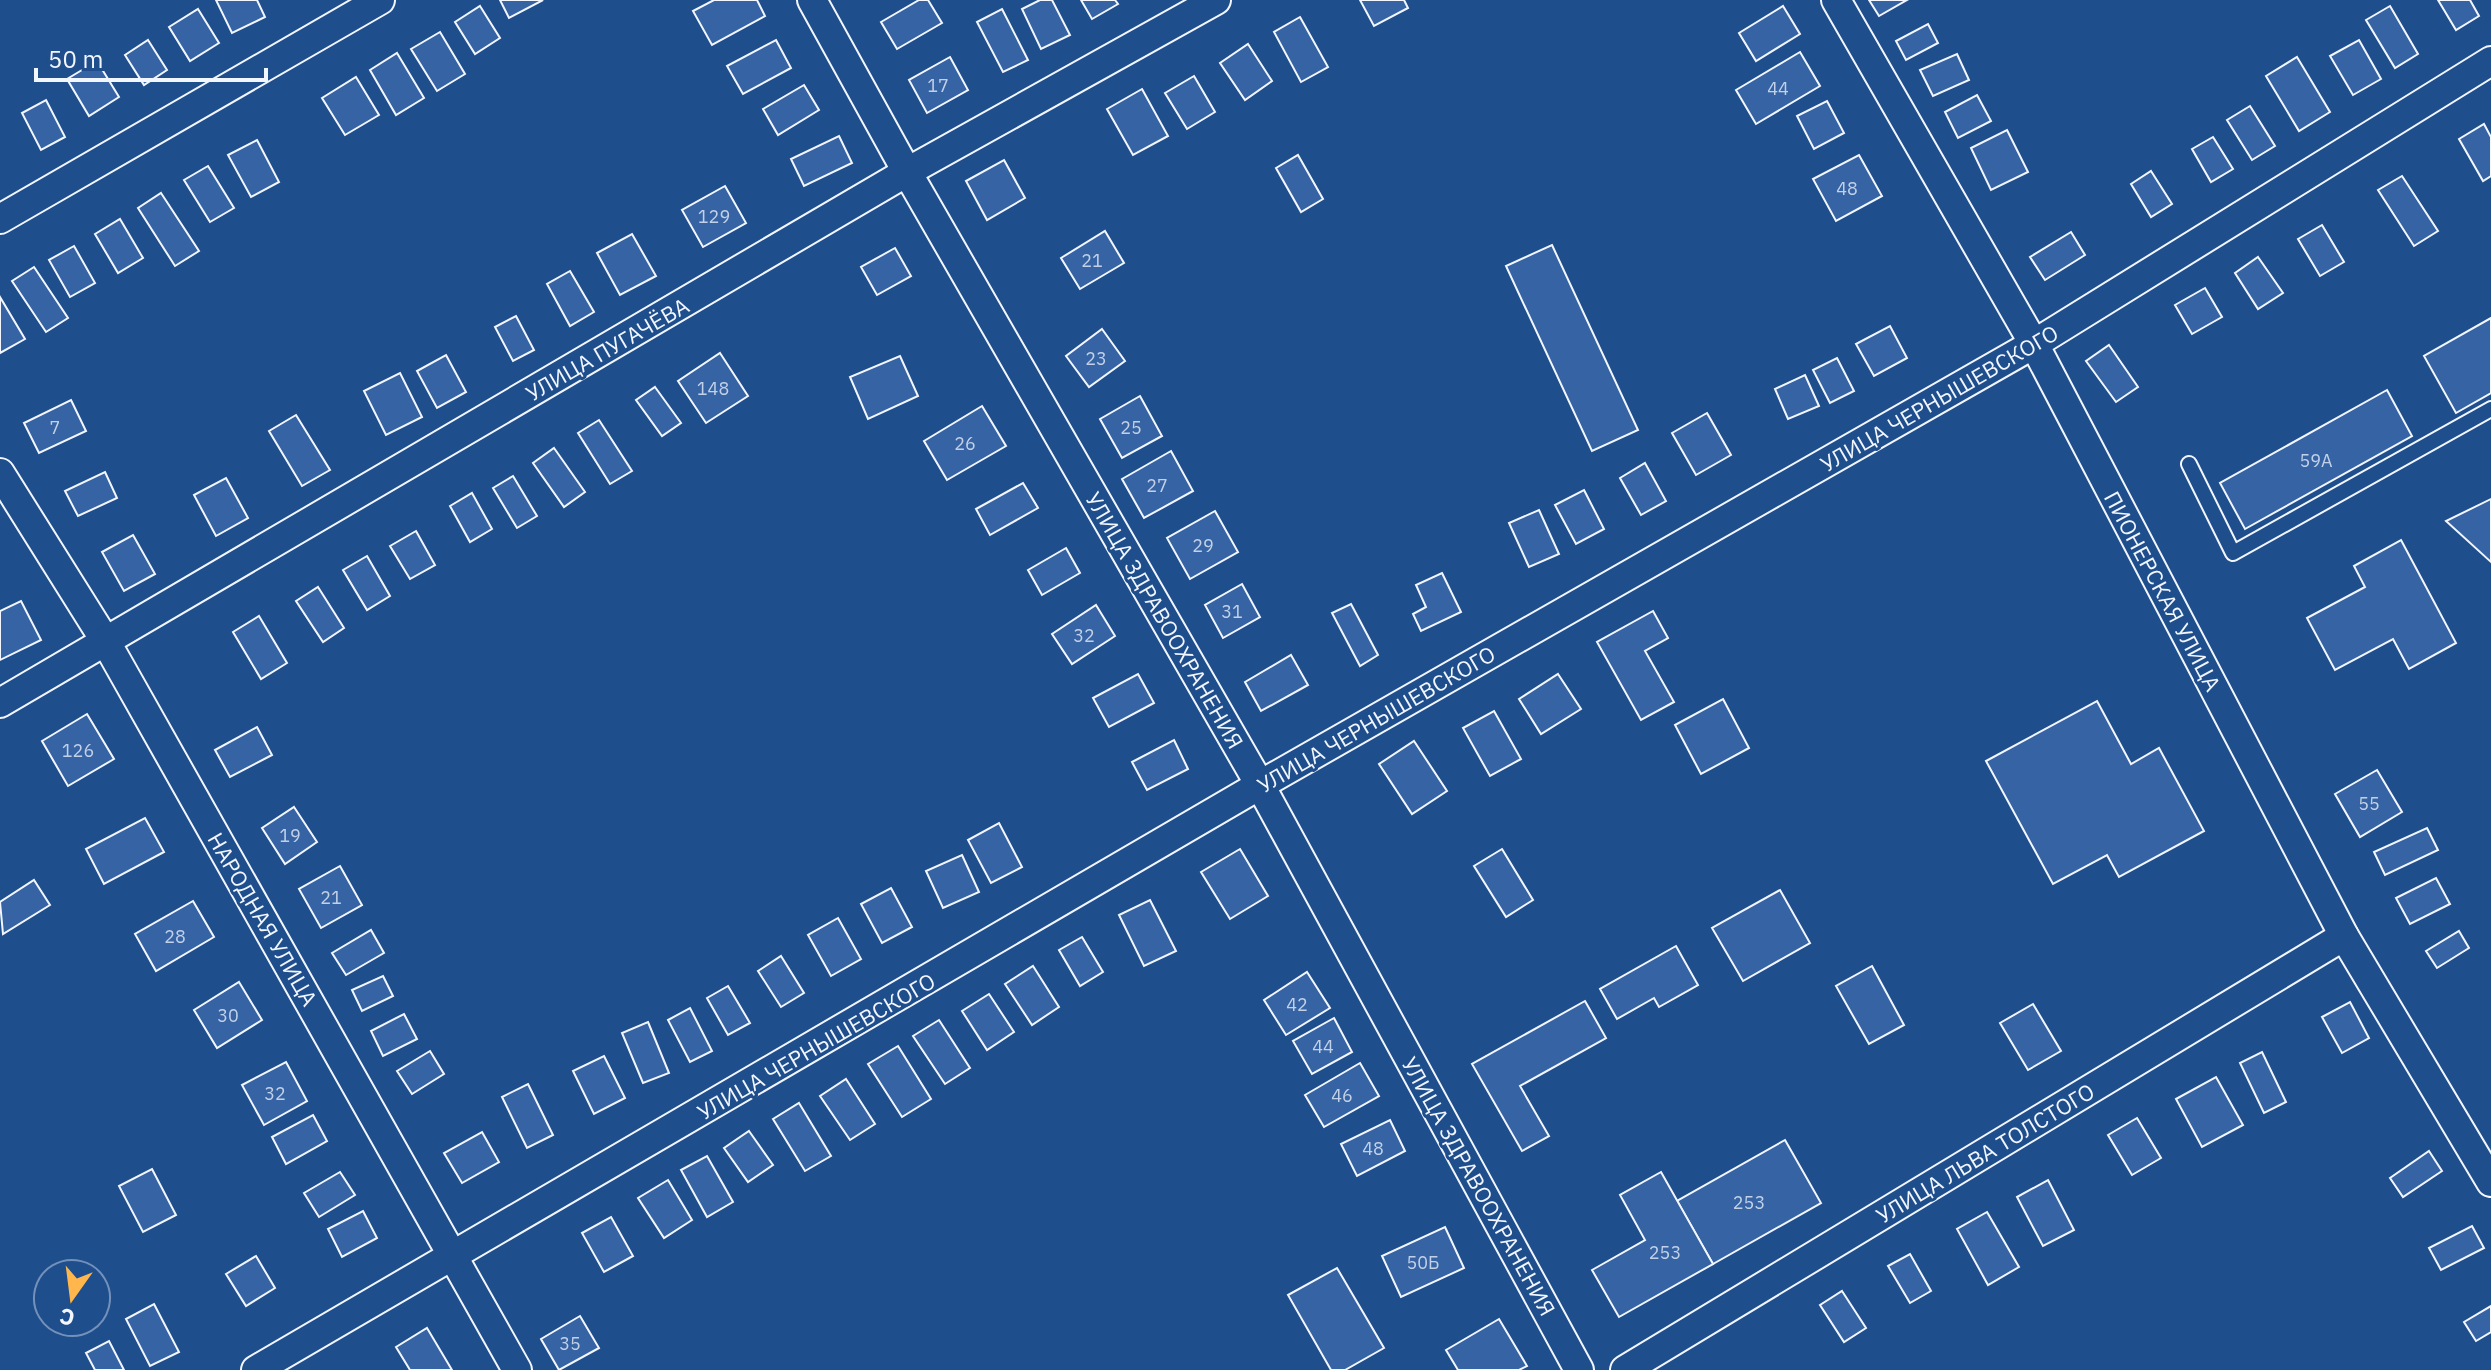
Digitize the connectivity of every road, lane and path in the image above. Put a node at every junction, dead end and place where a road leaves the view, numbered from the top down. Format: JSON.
{"nodes":[{"id":1,"x":380,"y":0,"type":"edge"},
{"id":2,"x":812,"y":0,"type":"edge"},
{"id":3,"x":1216,"y":0,"type":"edge"},
{"id":4,"x":1836,"y":0,"type":"edge"},
{"id":5,"x":2491,"y":61,"type":"edge"},
{"id":6,"x":907,"y":172,"type":"junction"},
{"id":7,"x":0,"y":219,"type":"edge"},
{"id":8,"x":2034,"y":344,"type":"junction"},
{"id":9,"x":2491,"y":409,"type":"edge"},
{"id":10,"x":2189,"y":464,"type":"dead end"},
{"id":11,"x":0,"y":473,"type":"edge"},
{"id":12,"x":106,"y":642,"type":"junction"},
{"id":13,"x":0,"y":703,"type":"edge"},
{"id":14,"x":1260,"y":785,"type":"junction"},
{"id":15,"x":2344,"y":936,"type":"junction"},
{"id":16,"x":2491,"y":1182,"type":"edge"},
{"id":17,"x":454,"y":1258,"type":"junction"},
{"id":18,"x":256,"y":1370,"type":"edge"},
{"id":19,"x":517,"y":1370,"type":"edge"},
{"id":20,"x":1579,"y":1370,"type":"edge"},
{"id":21,"x":1625,"y":1370,"type":"edge"}],
"edges":[{"from":1,"to":7,"type":"street"},
{"from":2,"to":6,"type":"street","name":"УЛИЦА ЗДРАВООХРАНЕНИЯ"},
{"from":3,"to":6,"type":"street","name":"УЛИЦА ПУГАЧЁВА"},
{"from":4,"to":8,"type":"street","name":"ПИОНЕРСКАЯ УЛИЦА"},
{"from":5,"to":8,"type":"street","name":"УЛИЦА ЧЕРНЫШЕВСКОГО"},
{"from":6,"to":12,"type":"street","name":"УЛИЦА ПУГАЧЁВА"},
{"from":6,"to":14,"type":"street","name":"УЛИЦА ЗДРАВООХРАНЕНИЯ"},
{"from":8,"to":14,"type":"street","name":"УЛИЦА ЧЕРНЫШЕВСКОГО"},
{"from":8,"to":15,"type":"street","name":"ПИОНЕРСКАЯ УЛИЦА"},
{"from":9,"to":10,"type":"lane"},
{"from":11,"to":12,"type":"street","name":"НАРОДНАЯ УЛИЦА"},
{"from":12,"to":13,"type":"street","name":"УЛИЦА ПУГАЧЁВА"},
{"from":12,"to":17,"type":"street","name":"НАРОДНАЯ УЛИЦА"},
{"from":14,"to":17,"type":"street","name":"УЛИЦА ЧЕРНЫШЕВСКОГО"},
{"from":14,"to":20,"type":"street","name":"УЛИЦА ЗДРАВООХРАНЕНИЯ"},
{"from":15,"to":16,"type":"street","name":"ПИОНЕРСКАЯ УЛИЦА"},
{"from":15,"to":21,"type":"street","name":"УЛИЦА ЛЬВА ТОЛСТОГО"},
{"from":17,"to":18,"type":"street","name":"УЛИЦА ЧЕРНЫШЕВСКОГО"},
{"from":17,"to":19,"type":"street","name":"НАРОДНАЯ УЛИЦА"}]}
